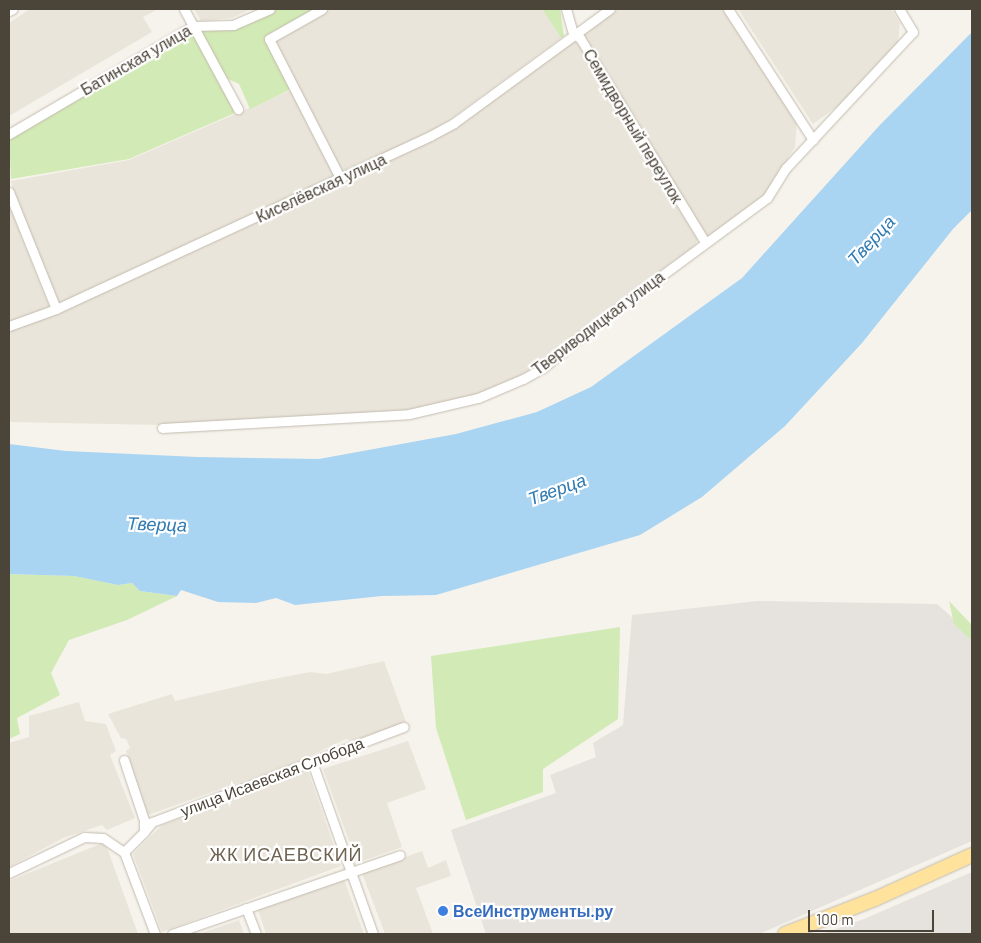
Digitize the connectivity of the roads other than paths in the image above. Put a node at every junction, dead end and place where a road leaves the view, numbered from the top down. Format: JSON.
{"nodes":[{"id":1,"x":13,"y":9,"type":"edge"},
{"id":2,"x":184,"y":9,"type":"edge"},
{"id":3,"x":270,"y":9,"type":"edge"},
{"id":4,"x":322,"y":9,"type":"edge"},
{"id":5,"x":566,"y":9,"type":"edge"},
{"id":6,"x":610,"y":9,"type":"edge"},
{"id":7,"x":728,"y":9,"type":"edge"},
{"id":8,"x":899,"y":9,"type":"edge"},
{"id":9,"x":9,"y":11,"type":"edge"},
{"id":10,"x":193,"y":26,"type":"junction"},
{"id":11,"x":573,"y":33,"type":"junction"},
{"id":12,"x":238,"y":109,"type":"dead end"},
{"id":13,"x":9,"y":134,"type":"edge"},
{"id":14,"x":813,"y":140,"type":"junction"},
{"id":15,"x":341,"y":180,"type":"junction"},
{"id":16,"x":9,"y":192,"type":"edge"},
{"id":17,"x":705,"y":242,"type":"junction"},
{"id":18,"x":56,"y":309,"type":"junction"},
{"id":19,"x":9,"y":326,"type":"edge"},
{"id":20,"x":162,"y":428,"type":"dead end"},
{"id":21,"x":404,"y":727,"type":"dead end"},
{"id":22,"x":124,"y":760,"type":"dead end"},
{"id":23,"x":312,"y":762,"type":"junction"},
{"id":24,"x":144,"y":832,"type":"junction"},
{"id":25,"x":124,"y":852,"type":"junction"},
{"id":26,"x":400,"y":855,"type":"dead end"},
{"id":27,"x":972,"y":855,"type":"edge"},
{"id":28,"x":351,"y":872,"type":"junction"},
{"id":29,"x":9,"y":873,"type":"edge"},
{"id":30,"x":246,"y":908,"type":"junction"},
{"id":31,"x":155,"y":934,"type":"edge"},
{"id":32,"x":172,"y":934,"type":"edge"},
{"id":33,"x":256,"y":934,"type":"edge"},
{"id":34,"x":373,"y":934,"type":"edge"},
{"id":35,"x":785,"y":934,"type":"edge"}],
"edges":[{"from":1,"to":9,"type":"street"},
{"from":2,"to":10,"type":"street"},
{"from":3,"to":10,"type":"street","name":"Батинская улица"},
{"from":4,"to":15,"type":"street"},
{"from":5,"to":11,"type":"street","name":"Семидворный переулок"},
{"from":6,"to":11,"type":"street","name":"Киселёвская улица"},
{"from":7,"to":14,"type":"street"},
{"from":8,"to":14,"type":"street","name":"Твериводицкая улица"},
{"from":10,"to":12,"type":"street"},
{"from":10,"to":13,"type":"street","name":"Батинская улица"},
{"from":11,"to":15,"type":"street","name":"Киселёвская улица"},
{"from":11,"to":17,"type":"street","name":"Семидворный переулок"},
{"from":14,"to":17,"type":"street","name":"Твериводицкая улица"},
{"from":15,"to":18,"type":"street","name":"Киселёвская улица"},
{"from":16,"to":18,"type":"street"},
{"from":17,"to":20,"type":"street","name":"Твериводицкая улица"},
{"from":18,"to":19,"type":"street","name":"Киселёвская улица"},
{"from":21,"to":23,"type":"street","name":"улица Исаевская Слобода"},
{"from":22,"to":24,"type":"street"},
{"from":23,"to":24,"type":"street","name":"улица Исаевская Слобода"},
{"from":23,"to":28,"type":"street"},
{"from":24,"to":25,"type":"street","name":"улица Исаевская Слобода"},
{"from":25,"to":29,"type":"street"},
{"from":25,"to":31,"type":"street"},
{"from":26,"to":28,"type":"street"},
{"from":27,"to":35,"type":"main road"},
{"from":28,"to":30,"type":"street"},
{"from":28,"to":34,"type":"street"},
{"from":30,"to":32,"type":"street"},
{"from":30,"to":33,"type":"street"}]}
